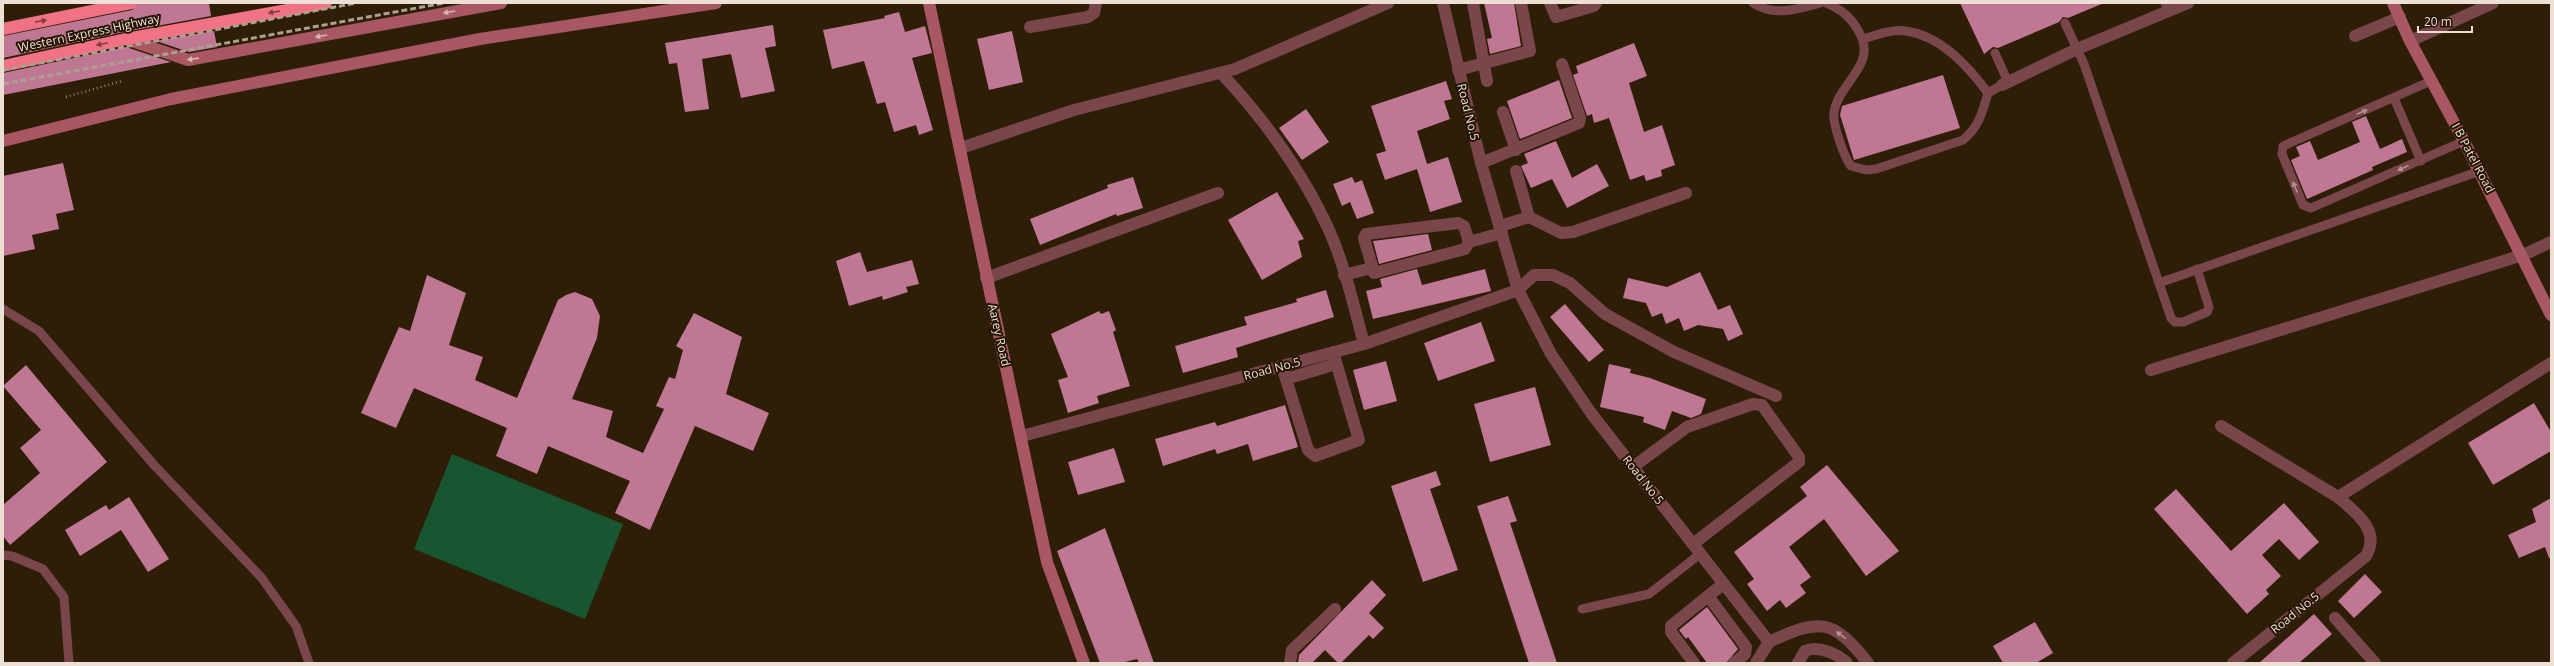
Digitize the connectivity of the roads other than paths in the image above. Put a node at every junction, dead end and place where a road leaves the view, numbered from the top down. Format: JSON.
{"nodes":[{"id":1,"x":131,"y":3,"type":"edge"},
{"id":2,"x":326,"y":3,"type":"edge"},
{"id":3,"x":501,"y":3,"type":"edge"},
{"id":4,"x":716,"y":3,"type":"edge"},
{"id":5,"x":1096,"y":3,"type":"edge"},
{"id":6,"x":1388,"y":3,"type":"edge"},
{"id":7,"x":1443,"y":3,"type":"edge"},
{"id":8,"x":1473,"y":3,"type":"edge"},
{"id":9,"x":1521,"y":3,"type":"edge"},
{"id":10,"x":1550,"y":3,"type":"edge"},
{"id":11,"x":1596,"y":3,"type":"edge"},
{"id":12,"x":1753,"y":3,"type":"edge"},
{"id":13,"x":1820,"y":3,"type":"edge"},
{"id":14,"x":1826,"y":3,"type":"edge"},
{"id":15,"x":2188,"y":3,"type":"edge"},
{"id":16,"x":2393,"y":3,"type":"edge"},
{"id":17,"x":2493,"y":3,"type":"edge"},
{"id":18,"x":928,"y":4,"type":"edge"},
{"id":19,"x":2166,"y":7,"type":"edge"},
{"id":20,"x":2400,"y":17,"type":"junction"},
{"id":21,"x":2065,"y":23,"type":"dead end"},
{"id":22,"x":1030,"y":27,"type":"dead end"},
{"id":23,"x":3,"y":29,"type":"edge"},
{"id":24,"x":2354,"y":36,"type":"dead end"},
{"id":25,"x":126,"y":38,"type":"junction"},
{"id":26,"x":1863,"y":39,"type":"junction"},
{"id":27,"x":2410,"y":41,"type":"junction"},
{"id":28,"x":2077,"y":49,"type":"junction"},
{"id":29,"x":1995,"y":53,"type":"dead end"},
{"id":30,"x":1484,"y":64,"type":"junction"},
{"id":31,"x":1562,"y":64,"type":"dead end"},
{"id":32,"x":3,"y":66,"type":"edge"},
{"id":33,"x":1458,"y":70,"type":"junction"},
{"id":34,"x":1221,"y":73,"type":"junction"},
{"id":35,"x":1487,"y":81,"type":"dead end"},
{"id":36,"x":2431,"y":81,"type":"junction"},
{"id":37,"x":2005,"y":84,"type":"junction"},
{"id":38,"x":1988,"y":93,"type":"junction"},
{"id":39,"x":2394,"y":98,"type":"junction"},
{"id":40,"x":1503,"y":112,"type":"dead end"},
{"id":41,"x":3,"y":141,"type":"edge"},
{"id":42,"x":2464,"y":141,"type":"junction"},
{"id":43,"x":961,"y":148,"type":"junction"},
{"id":44,"x":1516,"y":150,"type":"junction"},
{"id":45,"x":2421,"y":161,"type":"junction"},
{"id":46,"x":1481,"y":163,"type":"junction"},
{"id":47,"x":1516,"y":171,"type":"dead end"},
{"id":48,"x":2480,"y":171,"type":"junction"},
{"id":49,"x":1218,"y":193,"type":"dead end"},
{"id":50,"x":1686,"y":193,"type":"dead end"},
{"id":51,"x":1529,"y":217,"type":"junction"},
{"id":52,"x":1501,"y":229,"type":"junction"},
{"id":53,"x":1469,"y":242,"type":"junction"},
{"id":54,"x":2551,"y":242,"type":"edge"},
{"id":55,"x":2523,"y":255,"type":"junction"},
{"id":56,"x":1372,"y":268,"type":"junction"},
{"id":57,"x":2198,"y":269,"type":"junction"},
{"id":58,"x":1344,"y":276,"type":"junction"},
{"id":59,"x":986,"y":278,"type":"junction"},
{"id":60,"x":2159,"y":283,"type":"junction"},
{"id":61,"x":1518,"y":290,"type":"junction"},
{"id":62,"x":3,"y":309,"type":"edge"},
{"id":63,"x":2551,"y":315,"type":"edge"},
{"id":64,"x":1364,"y":344,"type":"junction"},
{"id":65,"x":1334,"y":358,"type":"junction"},
{"id":66,"x":2551,"y":363,"type":"edge"},
{"id":67,"x":1282,"y":366,"type":"junction"},
{"id":68,"x":2152,"y":370,"type":"dead end"},
{"id":69,"x":1286,"y":379,"type":"junction"},
{"id":70,"x":1776,"y":396,"type":"dead end"},
{"id":71,"x":2220,"y":426,"type":"dead end"},
{"id":72,"x":1022,"y":436,"type":"junction"},
{"id":73,"x":1633,"y":467,"type":"junction"},
{"id":74,"x":2338,"y":496,"type":"junction"},
{"id":75,"x":1696,"y":549,"type":"junction"},
{"id":76,"x":3,"y":555,"type":"edge"},
{"id":77,"x":1723,"y":584,"type":"junction"},
{"id":78,"x":1708,"y":596,"type":"junction"},
{"id":79,"x":1582,"y":609,"type":"dead end"},
{"id":80,"x":1335,"y":610,"type":"dead end"},
{"id":81,"x":2335,"y":618,"type":"dead end"},
{"id":82,"x":1769,"y":642,"type":"junction"},
{"id":83,"x":1745,"y":654,"type":"junction"},
{"id":84,"x":69,"y":663,"type":"edge"},
{"id":85,"x":309,"y":663,"type":"edge"},
{"id":86,"x":1084,"y":663,"type":"edge"},
{"id":87,"x":1290,"y":663,"type":"edge"},
{"id":88,"x":1694,"y":663,"type":"edge"},
{"id":89,"x":1734,"y":663,"type":"edge"},
{"id":90,"x":1755,"y":663,"type":"edge"},
{"id":91,"x":1798,"y":663,"type":"edge"},
{"id":92,"x":1847,"y":663,"type":"edge"},
{"id":93,"x":1868,"y":663,"type":"edge"},
{"id":94,"x":2233,"y":663,"type":"edge"},
{"id":95,"x":2375,"y":663,"type":"edge"}],
"edges":[{"from":23,"to":1,"type":"highway","name":"Western Express Highway","one_way":true},
{"from":2,"to":25,"type":"highway","name":"Western Express Highway","one_way":true},
{"from":3,"to":25,"type":"street","one_way":true},
{"from":4,"to":41,"type":"street"},
{"from":5,"to":22,"type":"street"},
{"from":6,"to":34,"type":"street"},
{"from":7,"to":33,"type":"street","name":"Road No.5"},
{"from":8,"to":30,"type":"street"},
{"from":9,"to":30,"type":"street"},
{"from":10,"to":11,"type":"street"},
{"from":12,"to":13,"type":"lane"},
{"from":14,"to":26,"type":"lane"},
{"from":15,"to":19,"type":"street"},
{"from":16,"to":20,"type":"street","name":"I B Patel Road"},
{"from":17,"to":27,"type":"street"},
{"from":18,"to":43,"type":"street","name":"Aarey Road"},
{"from":19,"to":28,"type":"street"},
{"from":20,"to":24,"type":"street"},
{"from":20,"to":27,"type":"street","name":"I B Patel Road"},
{"from":21,"to":28,"type":"lane"},
{"from":25,"to":32,"type":"highway","name":"Western Express Highway","one_way":true},
{"from":26,"to":38,"type":"lane"},
{"from":26,"to":38,"type":"lane"},
{"from":27,"to":36,"type":"street","name":"I B Patel Road"},
{"from":28,"to":37,"type":"street"},
{"from":28,"to":60,"type":"lane"},
{"from":29,"to":37,"type":"lane"},
{"from":30,"to":33,"type":"street"},
{"from":30,"to":35,"type":"street"},
{"from":31,"to":44,"type":"street"},
{"from":33,"to":46,"type":"street","name":"Road No.5"},
{"from":34,"to":43,"type":"street"},
{"from":34,"to":58,"type":"street"},
{"from":36,"to":39,"type":"lane"},
{"from":36,"to":42,"type":"street","name":"I B Patel Road"},
{"from":37,"to":38,"type":"lane"},
{"from":39,"to":45,"type":"lane"},
{"from":45,"to":39,"type":"lane","one_way":true},
{"from":40,"to":44,"type":"street"},
{"from":42,"to":45,"type":"lane"},
{"from":42,"to":48,"type":"street","name":"I B Patel Road"},
{"from":43,"to":59,"type":"street","name":"Aarey Road"},
{"from":44,"to":46,"type":"street"},
{"from":46,"to":52,"type":"street","name":"Road No.5"},
{"from":47,"to":51,"type":"street"},
{"from":48,"to":55,"type":"street","name":"I B Patel Road"},
{"from":48,"to":57,"type":"lane"},
{"from":49,"to":59,"type":"street"},
{"from":50,"to":51,"type":"street"},
{"from":51,"to":52,"type":"street"},
{"from":52,"to":53,"type":"street"},
{"from":52,"to":61,"type":"street","name":"Road No.5"},
{"from":53,"to":56,"type":"street"},
{"from":53,"to":56,"type":"street"},
{"from":54,"to":55,"type":"street"},
{"from":55,"to":63,"type":"street","name":"I B Patel Road"},
{"from":55,"to":68,"type":"street"},
{"from":56,"to":58,"type":"street"},
{"from":57,"to":60,"type":"lane"},
{"from":57,"to":60,"type":"lane"},
{"from":58,"to":64,"type":"street"},
{"from":59,"to":72,"type":"street","name":"Aarey Road"},
{"from":61,"to":64,"type":"street","name":"Road No.5"},
{"from":61,"to":70,"type":"street","name":"Road No.5"},
{"from":61,"to":73,"type":"street","name":"Road No.5"},
{"from":62,"to":85,"type":"lane"},
{"from":64,"to":65,"type":"street","name":"Road No.5"},
{"from":65,"to":67,"type":"street","name":"Road No.5"},
{"from":65,"to":69,"type":"street"},
{"from":65,"to":69,"type":"street"},
{"from":66,"to":74,"type":"street"},
{"from":67,"to":69,"type":"street"},
{"from":67,"to":72,"type":"street","name":"Road No.5"},
{"from":71,"to":74,"type":"street","name":"Road No.5"},
{"from":72,"to":86,"type":"street","name":"Aarey Road"},
{"from":73,"to":75,"type":"street","name":"Road No.5"},
{"from":73,"to":75,"type":"street"},
{"from":74,"to":94,"type":"street","name":"Road No.5"},
{"from":75,"to":77,"type":"street","name":"Road No.5"},
{"from":75,"to":79,"type":"lane"},
{"from":76,"to":84,"type":"lane"},
{"from":77,"to":78,"type":"street"},
{"from":77,"to":82,"type":"street","name":"Road No.5"},
{"from":78,"to":83,"type":"street"},
{"from":78,"to":88,"type":"street"},
{"from":80,"to":87,"type":"street"},
{"from":81,"to":95,"type":"street"},
{"from":82,"to":90,"type":"street"},
{"from":93,"to":82,"type":"street","one_way":true},
{"from":83,"to":89,"type":"street"},
{"from":83,"to":90,"type":"street"},
{"from":91,"to":92,"type":"street"}]}
